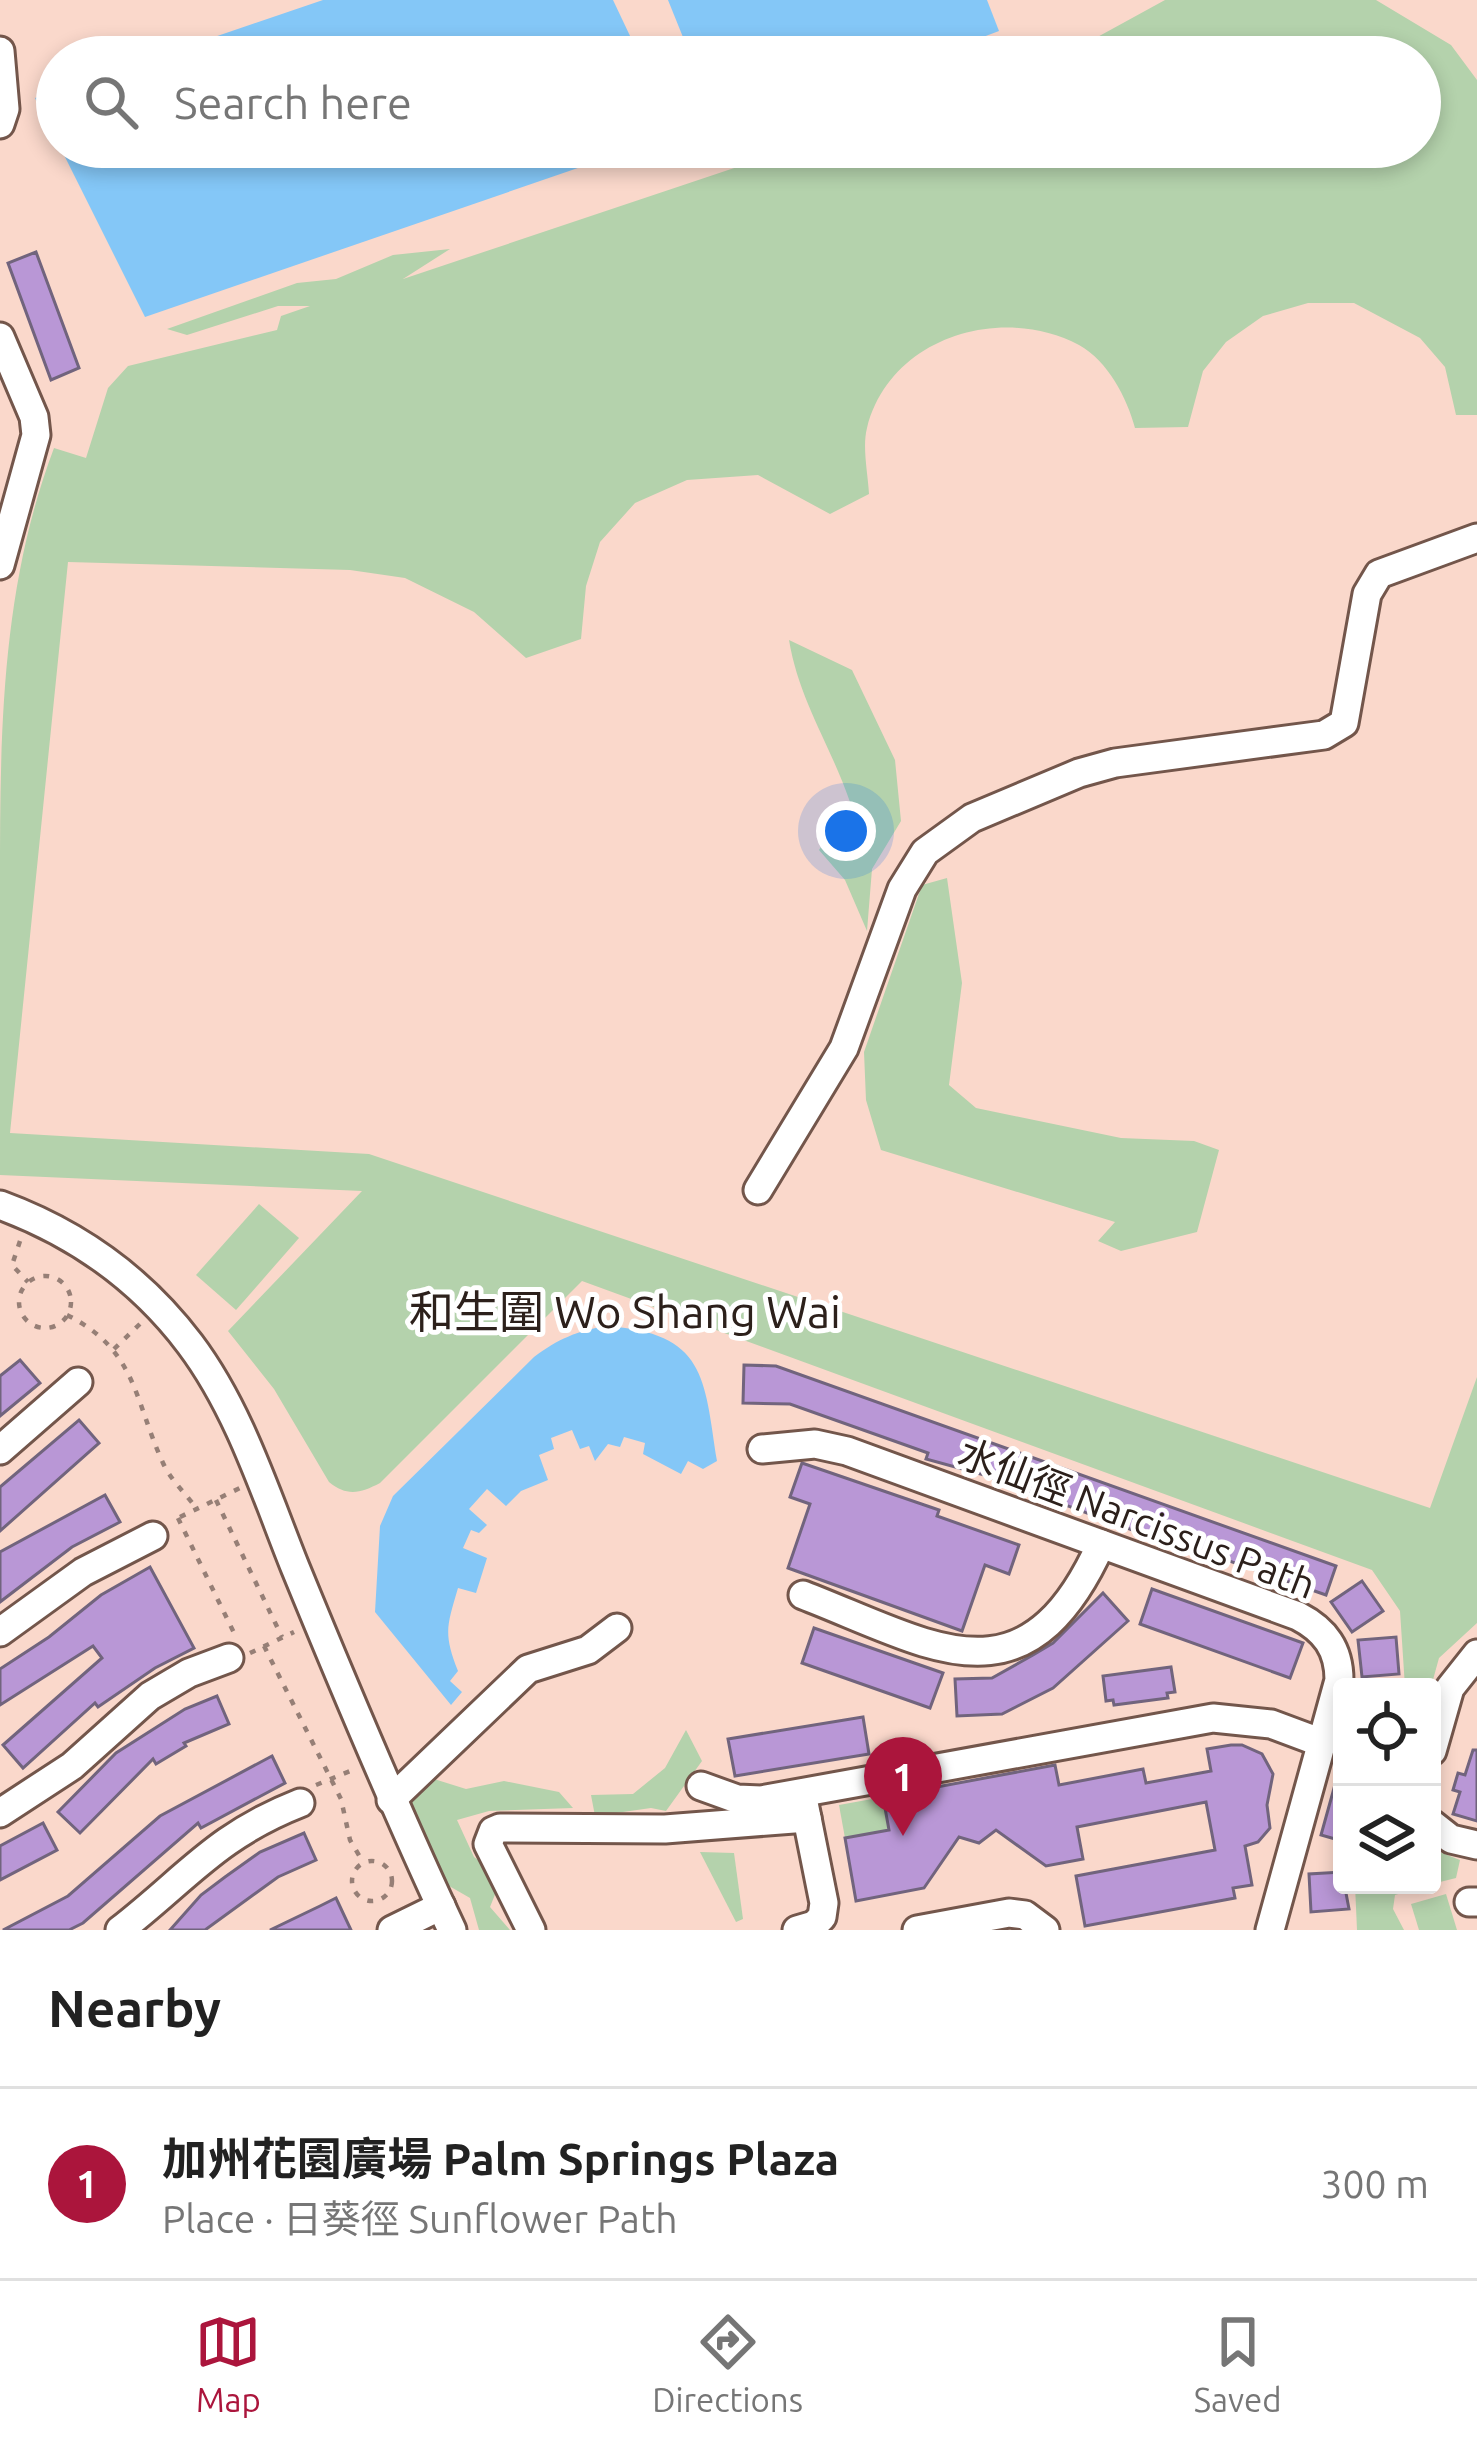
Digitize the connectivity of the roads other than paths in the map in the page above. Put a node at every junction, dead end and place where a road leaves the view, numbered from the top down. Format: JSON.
{"nodes":[{"id":1,"x":0,"y":51,"type":"edge"},
{"id":2,"x":0,"y":124,"type":"edge"},
{"id":3,"x":0,"y":337,"type":"edge"},
{"id":4,"x":1477,"y":538,"type":"edge"},
{"id":5,"x":1,"y":556,"type":"edge"},
{"id":6,"x":758,"y":1190,"type":"dead end"},
{"id":7,"x":0,"y":1205,"type":"edge"},
{"id":8,"x":78,"y":1382,"type":"dead end"},
{"id":9,"x":762,"y":1449,"type":"dead end"},
{"id":10,"x":0,"y":1450,"type":"edge"},
{"id":11,"x":159,"y":1530,"type":"road end"},
{"id":12,"x":1101,"y":1544,"type":"junction"},
{"id":13,"x":802,"y":1595,"type":"dead end"},
{"id":14,"x":617,"y":1628,"type":"dead end"},
{"id":15,"x":0,"y":1632,"type":"edge"},
{"id":16,"x":238,"y":1654,"type":"road end"},
{"id":17,"x":1477,"y":1654,"type":"edge"},
{"id":18,"x":1441,"y":1719,"type":"edge"},
{"id":19,"x":1322,"y":1743,"type":"junction"},
{"id":20,"x":701,"y":1786,"type":"dead end"},
{"id":21,"x":305,"y":1795,"type":"road end"},
{"id":22,"x":391,"y":1800,"type":"junction"},
{"id":23,"x":804,"y":1805,"type":"junction"},
{"id":24,"x":0,"y":1813,"type":"edge"},
{"id":25,"x":1441,"y":1831,"type":"edge"},
{"id":26,"x":1477,"y":1845,"type":"edge"},
{"id":27,"x":446,"y":1918,"type":"edge"},
{"id":28,"x":1036,"y":1929,"type":"edge"},
{"id":29,"x":120,"y":1930,"type":"edge"},
{"id":30,"x":392,"y":1930,"type":"edge"},
{"id":31,"x":531,"y":1930,"type":"edge"},
{"id":32,"x":796,"y":1930,"type":"edge"},
{"id":33,"x":916,"y":1930,"type":"edge"},
{"id":34,"x":1270,"y":1930,"type":"edge"}],
"edges":[{"from":1,"to":2,"type":"street"},
{"from":3,"to":5,"type":"street"},
{"from":4,"to":6,"type":"street"},
{"from":7,"to":22,"type":"street"},
{"from":8,"to":10,"type":"street"},
{"from":9,"to":12,"type":"street","name":"水仙徑 Narcissus Path"},
{"from":11,"to":15,"type":"street"},
{"from":12,"to":13,"type":"street"},
{"from":12,"to":19,"type":"street","name":"水仙徑 Narcissus Path"},
{"from":14,"to":22,"type":"street"},
{"from":16,"to":24,"type":"street"},
{"from":17,"to":18,"type":"street"},
{"from":19,"to":23,"type":"street"},
{"from":19,"to":34,"type":"street","name":"水仙徑 Narcissus Path"},
{"from":20,"to":23,"type":"street"},
{"from":21,"to":29,"type":"street"},
{"from":22,"to":27,"type":"street"},
{"from":23,"to":31,"type":"street"},
{"from":23,"to":32,"type":"street"},
{"from":25,"to":26,"type":"street"},
{"from":27,"to":30,"type":"street"},
{"from":28,"to":33,"type":"street"}]}
